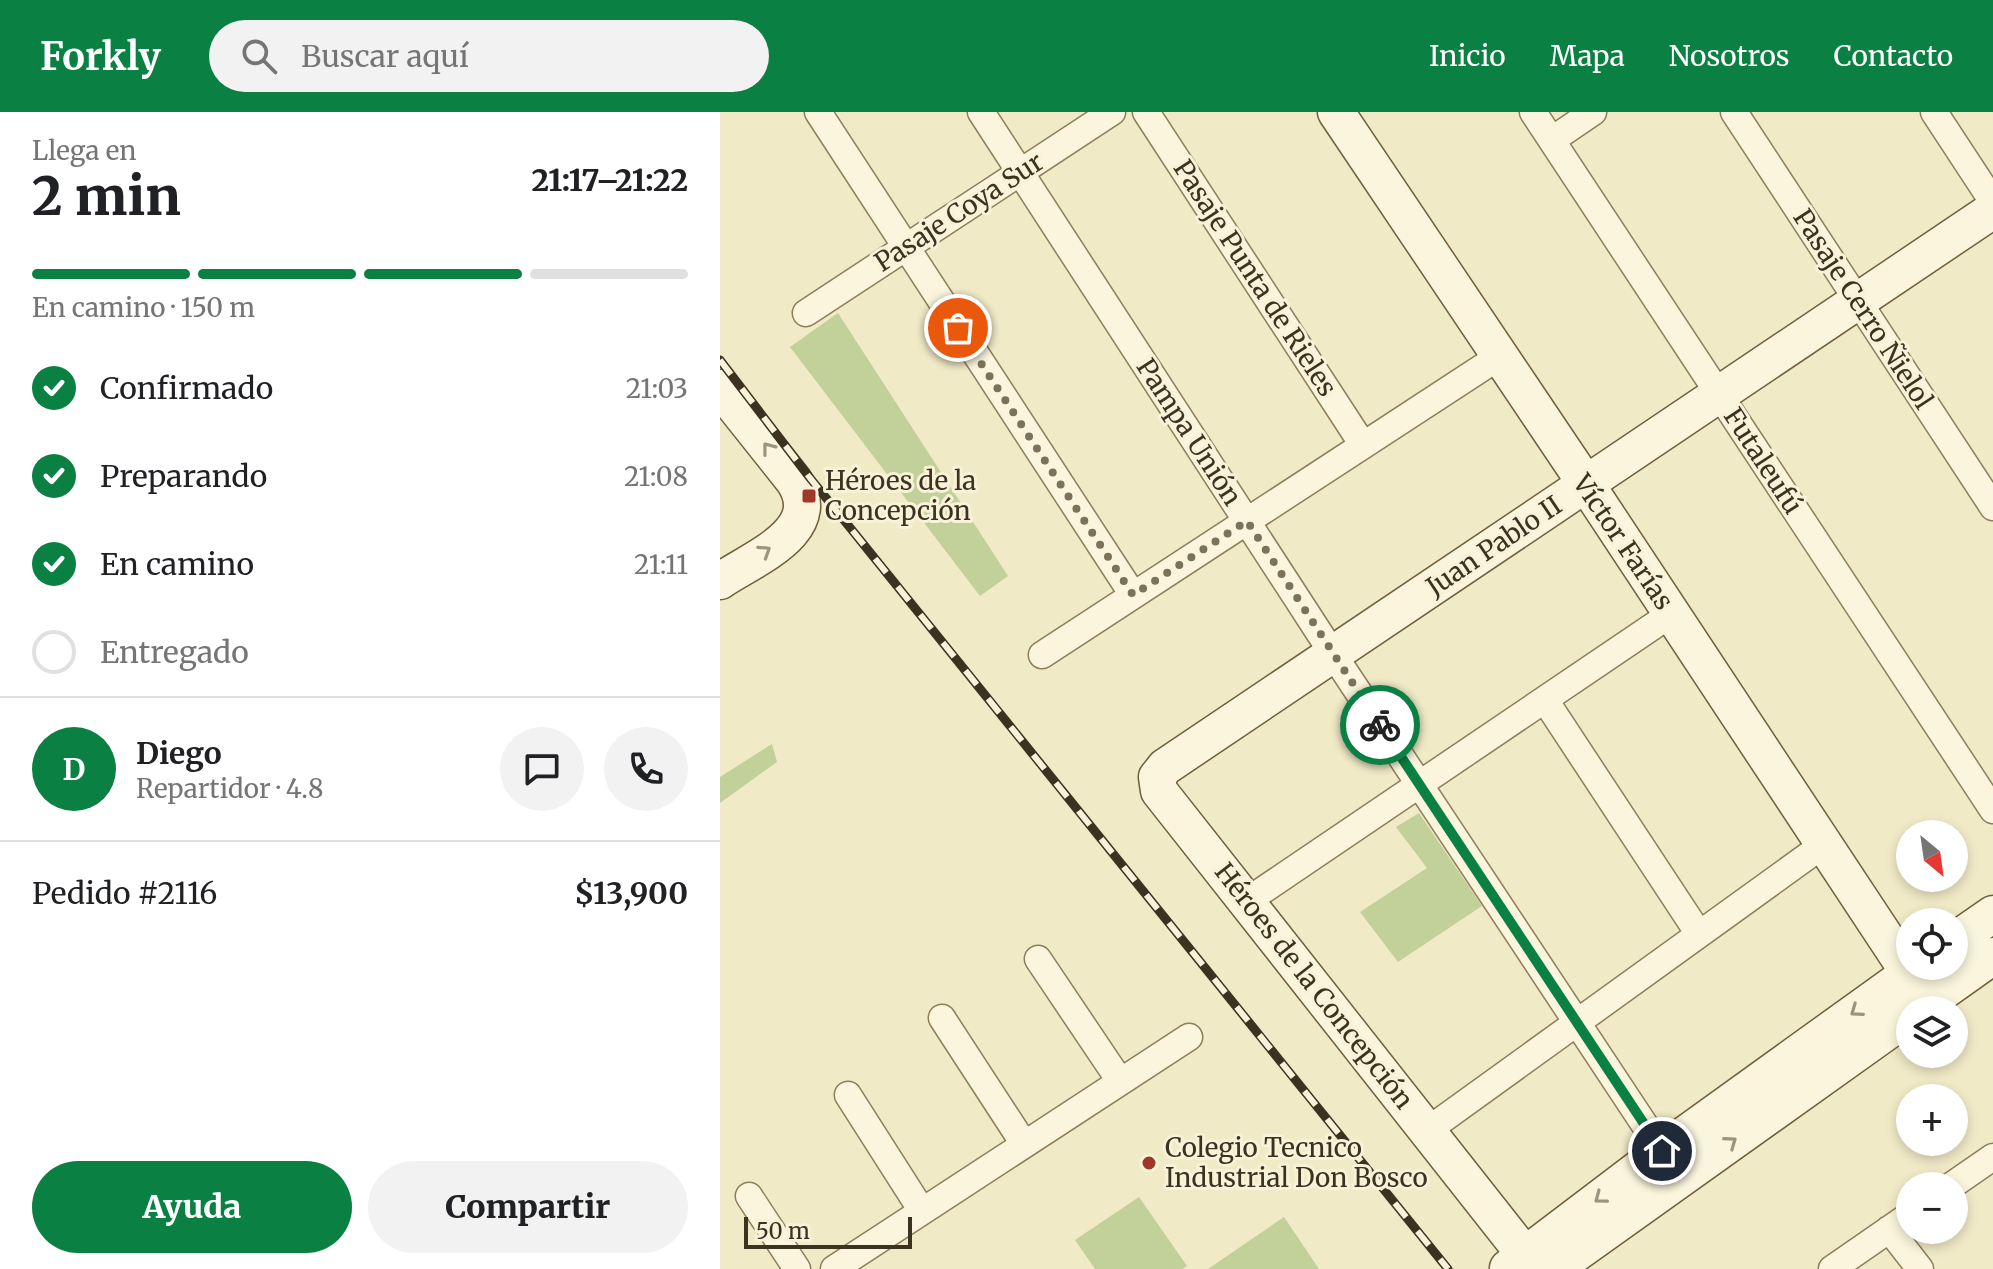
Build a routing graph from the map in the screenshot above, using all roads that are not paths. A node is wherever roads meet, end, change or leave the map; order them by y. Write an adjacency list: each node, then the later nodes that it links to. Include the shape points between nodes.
1 (818, 112): 14 (street)
2 (981, 112): 11 (street, Pampa Unión)
3 (1112, 112): 11 (street, Pasaje Coya Sur)
4 (1146, 112): 20 (street, Pasaje Punta de Rieles)
5 (1336, 112): 17 (street, Víctor Farías)
6 (1533, 112): 10 (street, Futaleufú)
7 (1593, 112): 10 (street)
8 (1734, 112): 15 (street, Pasaje Cerro Ñielol)
9 (1934, 112): 12 (street)
10 (1552, 140): 19 (street, Futaleufú)
11 (1020, 172): 14 (street, Pasaje Coya Sur); 23 (street, Pampa Unión)
12 (1993, 202)
13 (1993, 210): 15 (street, Juan Pablo II)
14 (906, 247): 16 (street, Pasaje Coya Sur); 25 (street)
15 (1858, 301): 19 (street, Juan Pablo II); 22 (street, Pasaje Cerro Ñielol)
16 (806, 313)
17 (1500, 356): 20 (street); 21 (street, Víctor Farías)
18 (720, 388): 24 (street, one-way to 18, via 791,533 803,514 803,498 794,481)
19 (1719, 394): 21 (street, Juan Pablo II); 32 (street, Futaleufú)
20 (1363, 445): 23 (street)
21 (1586, 484): 26 (street, Víctor Farías); 27 (street, Juan Pablo II)
22 (1993, 507)
23 (1247, 521): 25 (street); 27 (street, Pampa Unión)
24 (720, 581)
25 (1133, 595): 28 (street)
26 (1671, 614): 29 (street); 33 (street, Víctor Farías)
27 (1333, 654): 30 (street, Juan Pablo II); 31 (street, Pampa Unión)
28 (1042, 655)
29 (1545, 700): 31 (street); 37 (street)
30 (1157, 777): 34 (street, Héroes de la Concepción, via 1159,791)
31 (1419, 784): 34 (street); 44 (street, Pampa Unión)
32 (1993, 810)
33 (1823, 845): 37 (street); 38 (street, Víctor Farías)
34 (1247, 901): 49 (street, Héroes de la Concepción)
35 (1993, 914): 36 (street)
36 (1968, 931)
37 (1699, 934): 44 (street)
38 (1896, 945)
39 (1993, 956): 42 (street)
40 (1038, 959): 47 (street)
41 (1900, 980): 51 (street, one-way to 51)
42 (1937, 996)
43 (942, 1018): 50 (street)
44 (1577, 1023): 49 (street); 51 (street, Pampa Unión)
45 (1896, 1024): 58 (street, one-way to 45)
46 (1189, 1037): 47 (street)
47 (1120, 1081): 50 (street)
48 (848, 1095): 55 (street)
49 (1428, 1130): 58 (street, Héroes de la Concepción)
50 (1024, 1144): 55 (street)
51 (1662, 1151): 58 (street, one-way to 58)
52 (1993, 1157): 53 (street)
53 (1968, 1174)
54 (749, 1196): 59 (street)
55 (922, 1211): 60 (street)
56 (1896, 1224): 61 (street)
57 (1909, 1244): 62 (street)
58 (1530, 1265)
59 (797, 1269)
60 (834, 1269)
61 (1832, 1269)
62 (1920, 1269)

